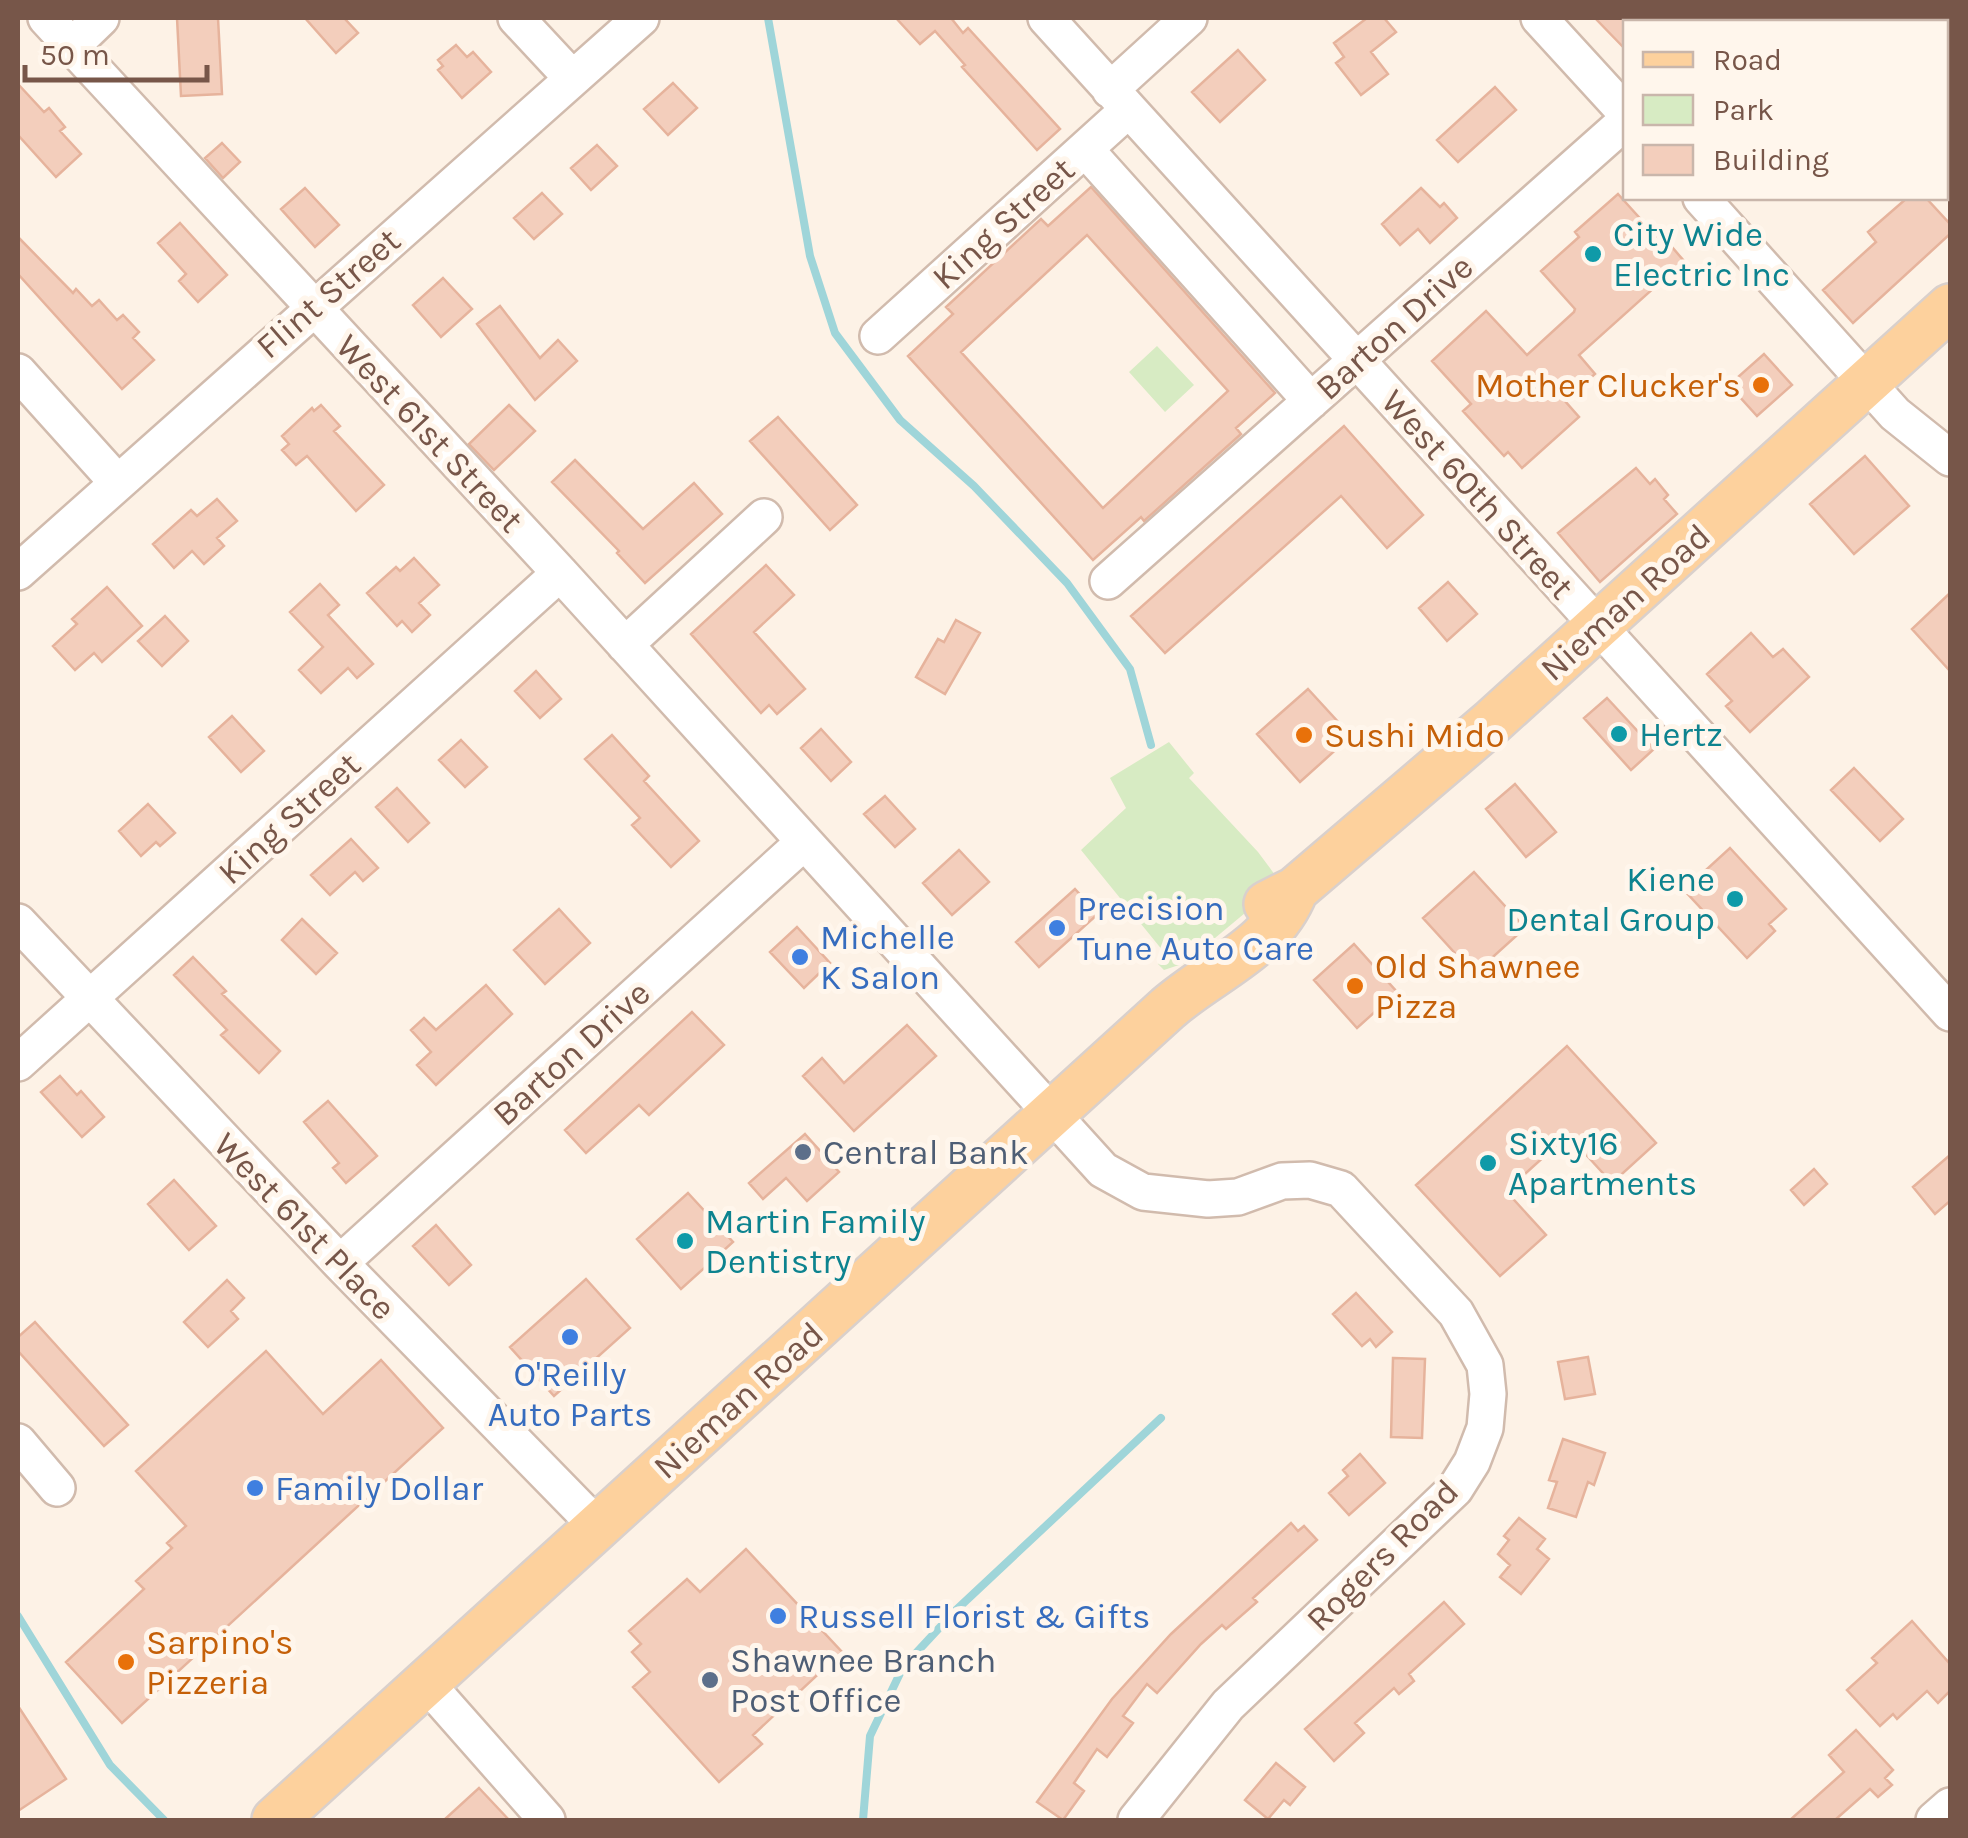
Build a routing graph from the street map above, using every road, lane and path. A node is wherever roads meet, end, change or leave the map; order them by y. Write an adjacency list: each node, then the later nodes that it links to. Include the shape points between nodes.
1 (46, 18): 8 (street, West 61st Street)
2 (101, 18): 8 (street)
3 (516, 18): 9 (street)
4 (640, 18): 9 (street, Flint Street)
5 (1046, 18): 10 (street, West 60th Street)
6 (1189, 18): 10 (street, King Street)
7 (1540, 18): 11 (street)
8 (72, 46): 15 (street, West 61st Street)
9 (572, 78): 15 (street, Flint Street)
10 (1119, 100): 13 (street, King Street); 18 (street, West 60th Street)
11 (1623, 110)
12 (1623, 124): 18 (street, Barton Drive)
13 (1084, 148): 17 (street, King Street); 21 (street)
14 (1704, 200): 20 (street)
15 (312, 307): 23 (street, Flint Street); 26 (street, West 61st Street)
16 (1950, 308): 20 (main road, Nieman Road)
17 (878, 336)
18 (1357, 361): 21 (street, Barton Drive); 28 (street, West 60th Street)
19 (18, 372): 23 (street)
20 (1868, 382): 22 (street); 28 (main road, Nieman Road)
21 (1311, 401): 27 (street, Barton Drive)
22 (1950, 458)
23 (117, 482): 25 (street, Flint Street)
24 (764, 516): 29 (street)
25 (18, 572)
26 (560, 573): 29 (street, West 61st Street); 32 (street, King Street)
27 (1108, 581)
28 (1598, 626): 33 (street, West 60th Street); 35 (main road, Nieman Road, via 1295,890 1285,916 1236,961 1202,980)
29 (625, 645): 30 (street, West 61st Street)
30 (803, 842): 35 (street, West 61st Street); 36 (street, Barton Drive)
31 (18, 922): 32 (street, West 61st Place)
32 (88, 1000): 34 (street, King Street); 36 (street, West 61st Place)
33 (1950, 1013)
34 (18, 1064)
35 (1053, 1113): 39 (main road, Nieman Road); 44 (street, Rogers Road, via 1104,1170 1143,1192 1238,1198 1282,1181 1310,1180 1341,1189 1456,1313 1485,1365 1485,1428 1454,1489 1228,1705)
36 (340, 1263): 39 (street, West 61st Place)
37 (18, 1442): 38 (street)
38 (58, 1488)
39 (598, 1527): 40 (main road, Nieman Road)
40 (427, 1684): 42 (main road, Nieman Road); 43 (street)
41 (1950, 1806): 45 (street)
42 (275, 1820)
43 (547, 1820)
44 (1136, 1820)
45 (1934, 1820)

